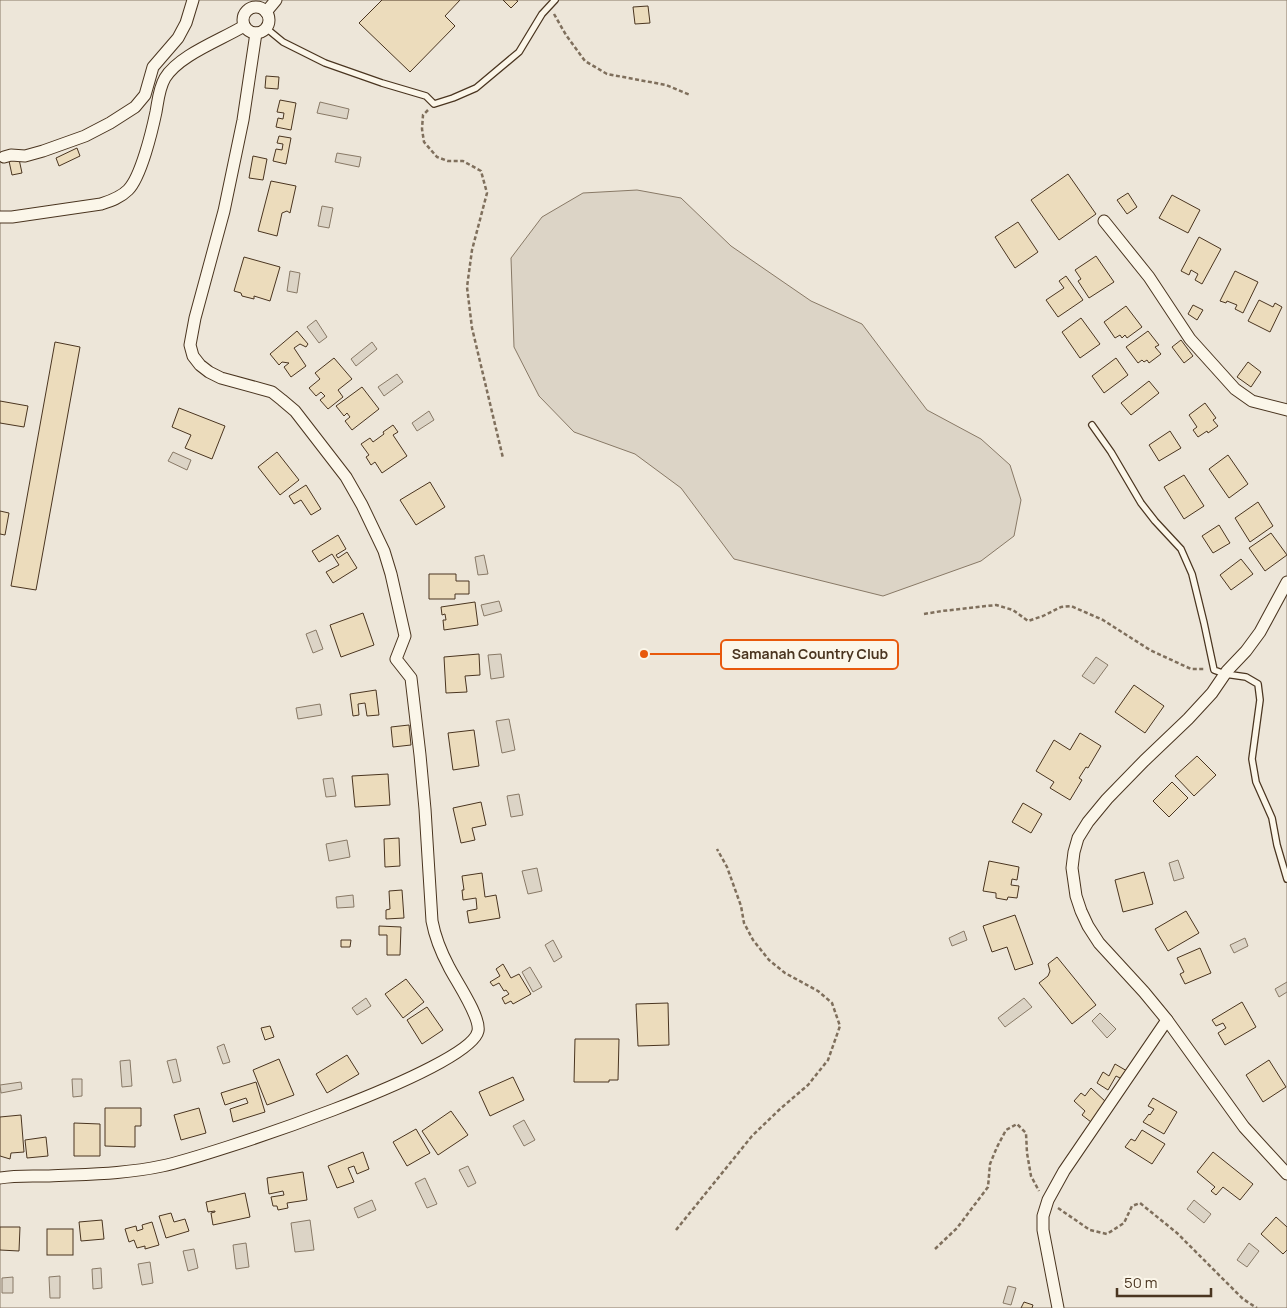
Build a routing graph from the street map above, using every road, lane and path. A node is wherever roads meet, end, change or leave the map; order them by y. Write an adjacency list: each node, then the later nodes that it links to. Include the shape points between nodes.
1 (193, 0): 11 (street, via 178,38 153,67 144,95 135,107 85,136 43,152)
2 (276, 0): 6 (street)
3 (555, 0): 5 (lane)
4 (251, 4): 6 (street); 7 (street, via 245,13)
5 (550, 6): 9 (path, via 585,62 607,74 666,85); 10 (lane, via 519,52 476,88)
6 (266, 12): 8 (street, via 269,20)
7 (244, 26): 8 (street, via 251,32); 12 (street, via 177,65 165,78 150,137 137,174 127,191 100,204)
8 (261, 31): 10 (lane, via 325,63 426,96); 25 (street, via 224,211 194,318 190,345 192,356 208,372 272,392 295,410 346,478 384,551 405,636 396,660 411,678 413,693 434,935 477,1018 478,1031 461,1050 400,1082 288,1127 194,1158 119,1173)
9 (690, 95)
10 (434, 104): 16 (path, via 423,114 424,142 436,156 448,161 463,161 481,171 487,193 472,250 467,287 472,328)
11 (4, 157)
12 (0, 217)
13 (1104, 221): 14 (street, via 1149,277 1190,338 1235,389 1252,401)
14 (1287, 410)
15 (1092, 425): 19 (lane, via 1141,503 1182,549 1192,574)
16 (503, 458)
17 (1287, 582): 20 (street, via 1260,632)
18 (924, 614): 19 (path, via 996,605 1013,610 1028,621 1071,606 1103,620 1150,650 1191,668)
19 (1214, 670): 20 (lane)
20 (1225, 674): 22 (lane, via 1246,677 1258,684 1260,700 1252,759 1256,782 1272,818); 23 (street, via 1188,719 1107,799 1078,838 1074,852 1072,868 1076,896 1088,926 1099,943)
21 (717, 849): 27 (path, via 727,867 752,940 785,973 818,991 832,1003 840,1026 828,1060 808,1085 752,1136)
22 (1287, 880)
23 (1167, 1020): 24 (street, via 1244,1127); 26 (street, via 1064,1171)
24 (1287, 1174)
25 (0, 1178)
26 (1048, 1200): 28 (path, via 1031,1176 1026,1134 1017,1124 1006,1130 997,1147 990,1164 988,1187 957,1228); 29 (street, via 1043,1230); 30 (path, via 1090,1230 1107,1234 1124,1223 1132,1206 1140,1204)
27 (676, 1230)
28 (935, 1249)
29 (1058, 1308)
30 (1257, 1308)

